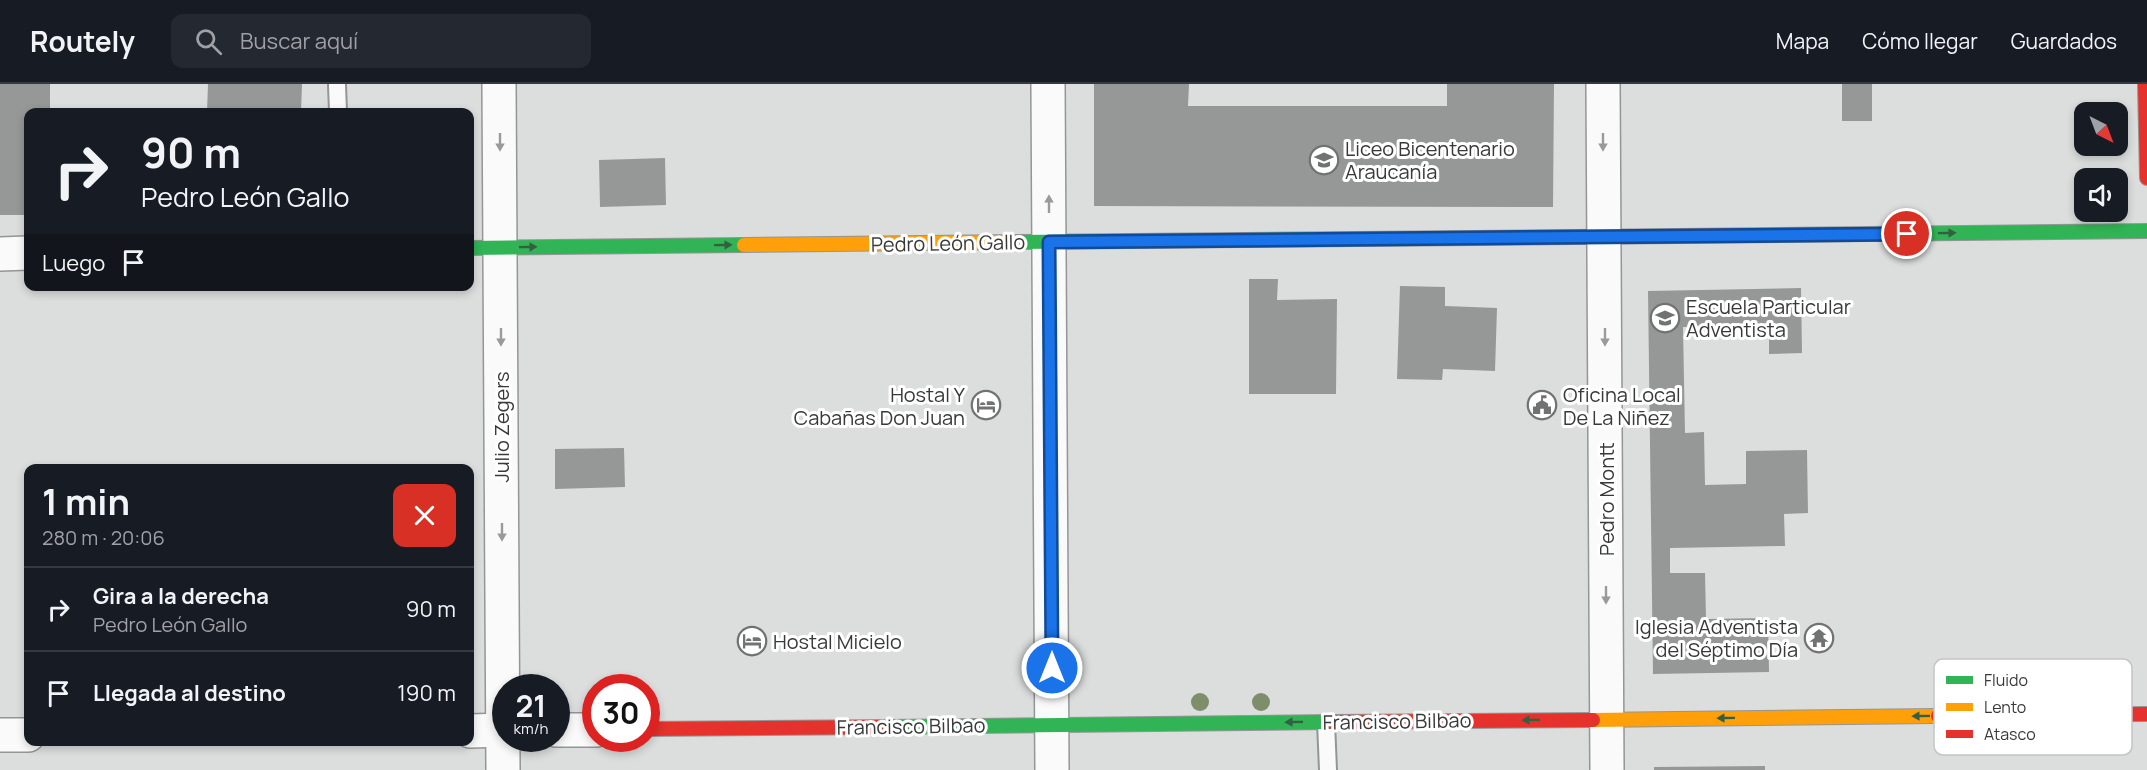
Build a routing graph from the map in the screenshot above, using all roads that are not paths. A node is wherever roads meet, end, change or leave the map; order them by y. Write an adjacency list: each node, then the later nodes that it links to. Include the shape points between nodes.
1 (499, 84): 11 (street, Julio Zegers, one-way to 11)
2 (1048, 84): 10 (street, one-way to 2)
3 (1603, 84): 9 (street, Pedro Montt, one-way to 9)
4 (2145, 84): 7 (street)
5 (337, 85): 6 (lane)
6 (338, 108)
7 (2147, 178)
8 (2147, 231): 9 (street, Pedro León Gallo, one-way to 8)
9 (1604, 236): 10 (street, Pedro León Gallo); 18 (street, Pedro Montt, one-way to 18)
10 (1049, 242): 11 (street, Pedro León Gallo, one-way to 10); 20 (street)
11 (485, 248): 14 (street, Julio Zegers, one-way to 14)
12 (24, 253): 13 (street)
13 (0, 254)
14 (502, 674)
15 (2132, 714): 16 (street, Francisco Bilbao, one-way to 15)
16 (2147, 714)
17 (1934, 716): 18 (street, Francisco Bilbao, one-way to 18)
18 (1607, 719): 19 (street, Francisco Bilbao, one-way to 19); 30 (street, Pedro Montt)
19 (1326, 722): 20 (street, Francisco Bilbao, one-way to 20); 29 (lane)
20 (1052, 725): 21 (street, Francisco Bilbao); 28 (street)
21 (660, 729)
22 (492, 730): 23 (street)
23 (474, 731)
24 (0, 735): 25 (street)
25 (24, 735)
26 (503, 752): 27 (street, Julio Zegers)
27 (503, 770)
28 (1052, 770)
29 (1328, 770)
30 (1607, 770)

